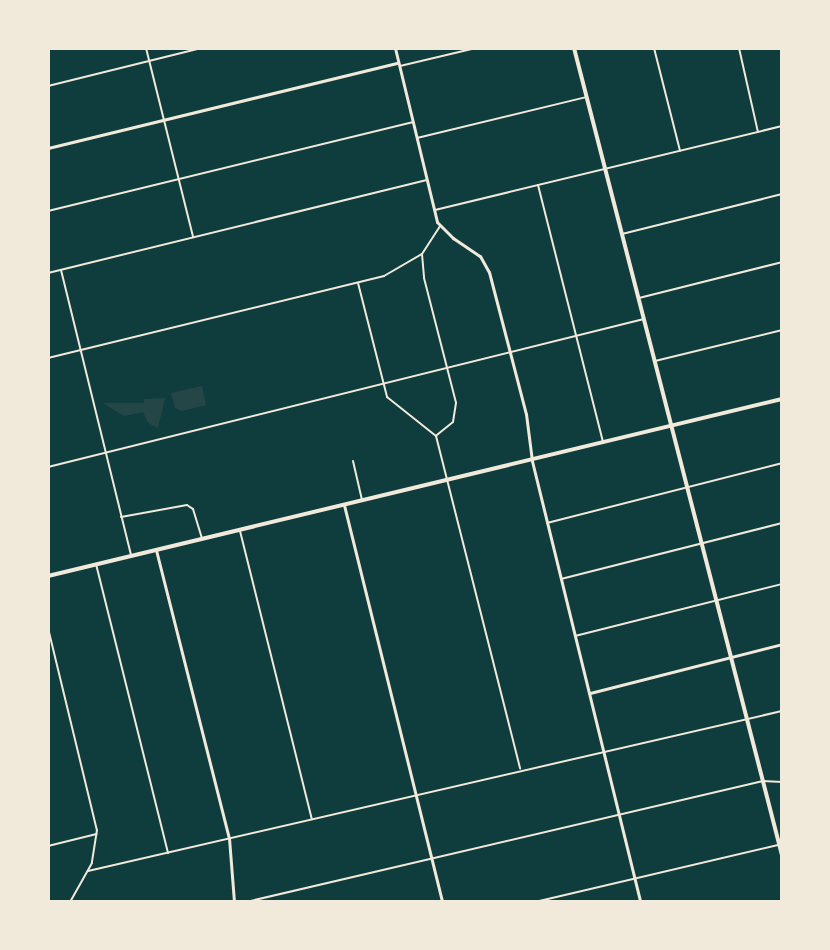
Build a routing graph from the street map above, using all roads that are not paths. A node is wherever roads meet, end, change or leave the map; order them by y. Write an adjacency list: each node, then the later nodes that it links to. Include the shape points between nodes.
1 (146, 48): 8 (street)
2 (201, 48): 8 (street)
3 (394, 48): 9 (street)
4 (476, 48): 9 (street)
5 (574, 48): 11 (main road)
6 (654, 48): 18 (street)
7 (739, 48): 15 (street)
8 (149, 61): 10 (street); 12 (street)
9 (398, 65): 12 (street); 13 (street)
10 (48, 86)
11 (587, 97): 16 (street); 19 (main road)
12 (164, 120): 17 (street); 20 (street)
13 (412, 122): 16 (street); 20 (street)
14 (782, 126): 15 (street)
15 (758, 132): 18 (street)
16 (416, 138): 21 (street)
17 (48, 148)
18 (680, 151): 19 (street)
19 (605, 168): 22 (street); 27 (main road)
20 (178, 179): 25 (street); 28 (street)
21 (426, 180): 24 (street); 28 (street)
22 (538, 185): 24 (street); 37 (street)
23 (782, 194): 27 (street)
24 (433, 210): 26 (street)
25 (48, 211)
26 (440, 226): 29 (street); 39 (street, via 475,252 487,267)
27 (622, 234): 34 (main road)
28 (193, 237): 31 (street)
29 (422, 254): 33 (street, via 392,273); 42 (street, via 424,278)
30 (782, 262): 34 (street)
31 (61, 270): 32 (street); 38 (street)
32 (48, 273)
33 (358, 283): 38 (street); 43 (street)
34 (639, 298): 35 (main road)
35 (644, 319): 37 (street); 41 (main road)
36 (782, 330): 41 (street)
37 (577, 337): 39 (street); 47 (street)
38 (80, 350): 40 (street); 48 (street)
39 (511, 354): 42 (street); 50 (street, via 526,414)
40 (48, 358)
41 (655, 361): 45 (main road)
42 (448, 370): 43 (street); 46 (street, via 455,416)
43 (384, 386): 46 (street, via 392,405 423,422); 48 (street)
44 (782, 399): 45 (main road)
45 (671, 427): 47 (main road); 54 (main road)
46 (436, 436): 53 (street)
47 (604, 443): 50 (main road)
48 (105, 454): 52 (street); 57 (street)
49 (353, 461): 55 (street)
50 (532, 461): 53 (main road); 58 (street)
51 (782, 463): 54 (street)
52 (48, 467)
53 (448, 479): 55 (main road); 78 (street)
54 (687, 487): 58 (street); 62 (main road)
55 (362, 500): 56 (main road)
56 (344, 504): 60 (main road); 81 (street)
57 (121, 517): 61 (street, via 187,505 193,509); 64 (street)
58 (547, 523): 67 (street)
59 (782, 523): 62 (street)
60 (239, 529): 61 (main road); 83 (street)
61 (202, 538): 63 (main road)
62 (702, 543): 67 (street); 69 (main road)
63 (156, 549): 64 (main road); 85 (street)
64 (131, 555): 65 (main road)
65 (96, 564): 66 (main road); 88 (street)
66 (48, 576)
67 (561, 579): 71 (street)
68 (782, 584): 69 (street)
69 (717, 600): 71 (street); 73 (main road)
70 (48, 628): 84 (street)
71 (575, 636): 74 (street)
72 (782, 644): 73 (street)
73 (731, 657): 74 (street); 76 (main road)
74 (590, 693): 77 (street)
75 (782, 711): 76 (street)
76 (746, 718): 77 (street); 79 (main road)
77 (604, 750): 78 (street); 82 (street)
78 (520, 770): 81 (street)
79 (763, 781): 80 (lane); 82 (street); 86 (main road)
80 (782, 782)
81 (417, 795): 83 (street); 90 (street)
82 (619, 815): 90 (street); 92 (street)
83 (312, 819): 85 (street)
84 (97, 834): 87 (street); 91 (street)
85 (229, 838): 88 (street); 94 (street)
86 (781, 844): 89 (main road); 92 (street)
87 (48, 846)
88 (168, 853): 91 (street)
89 (782, 855)
90 (432, 858): 95 (street); 96 (street)
91 (88, 871): 93 (street)
92 (634, 879): 97 (street); 98 (street)
93 (70, 902)
94 (234, 902)
95 (246, 902)
96 (442, 902)
97 (535, 902)
98 (640, 902)

